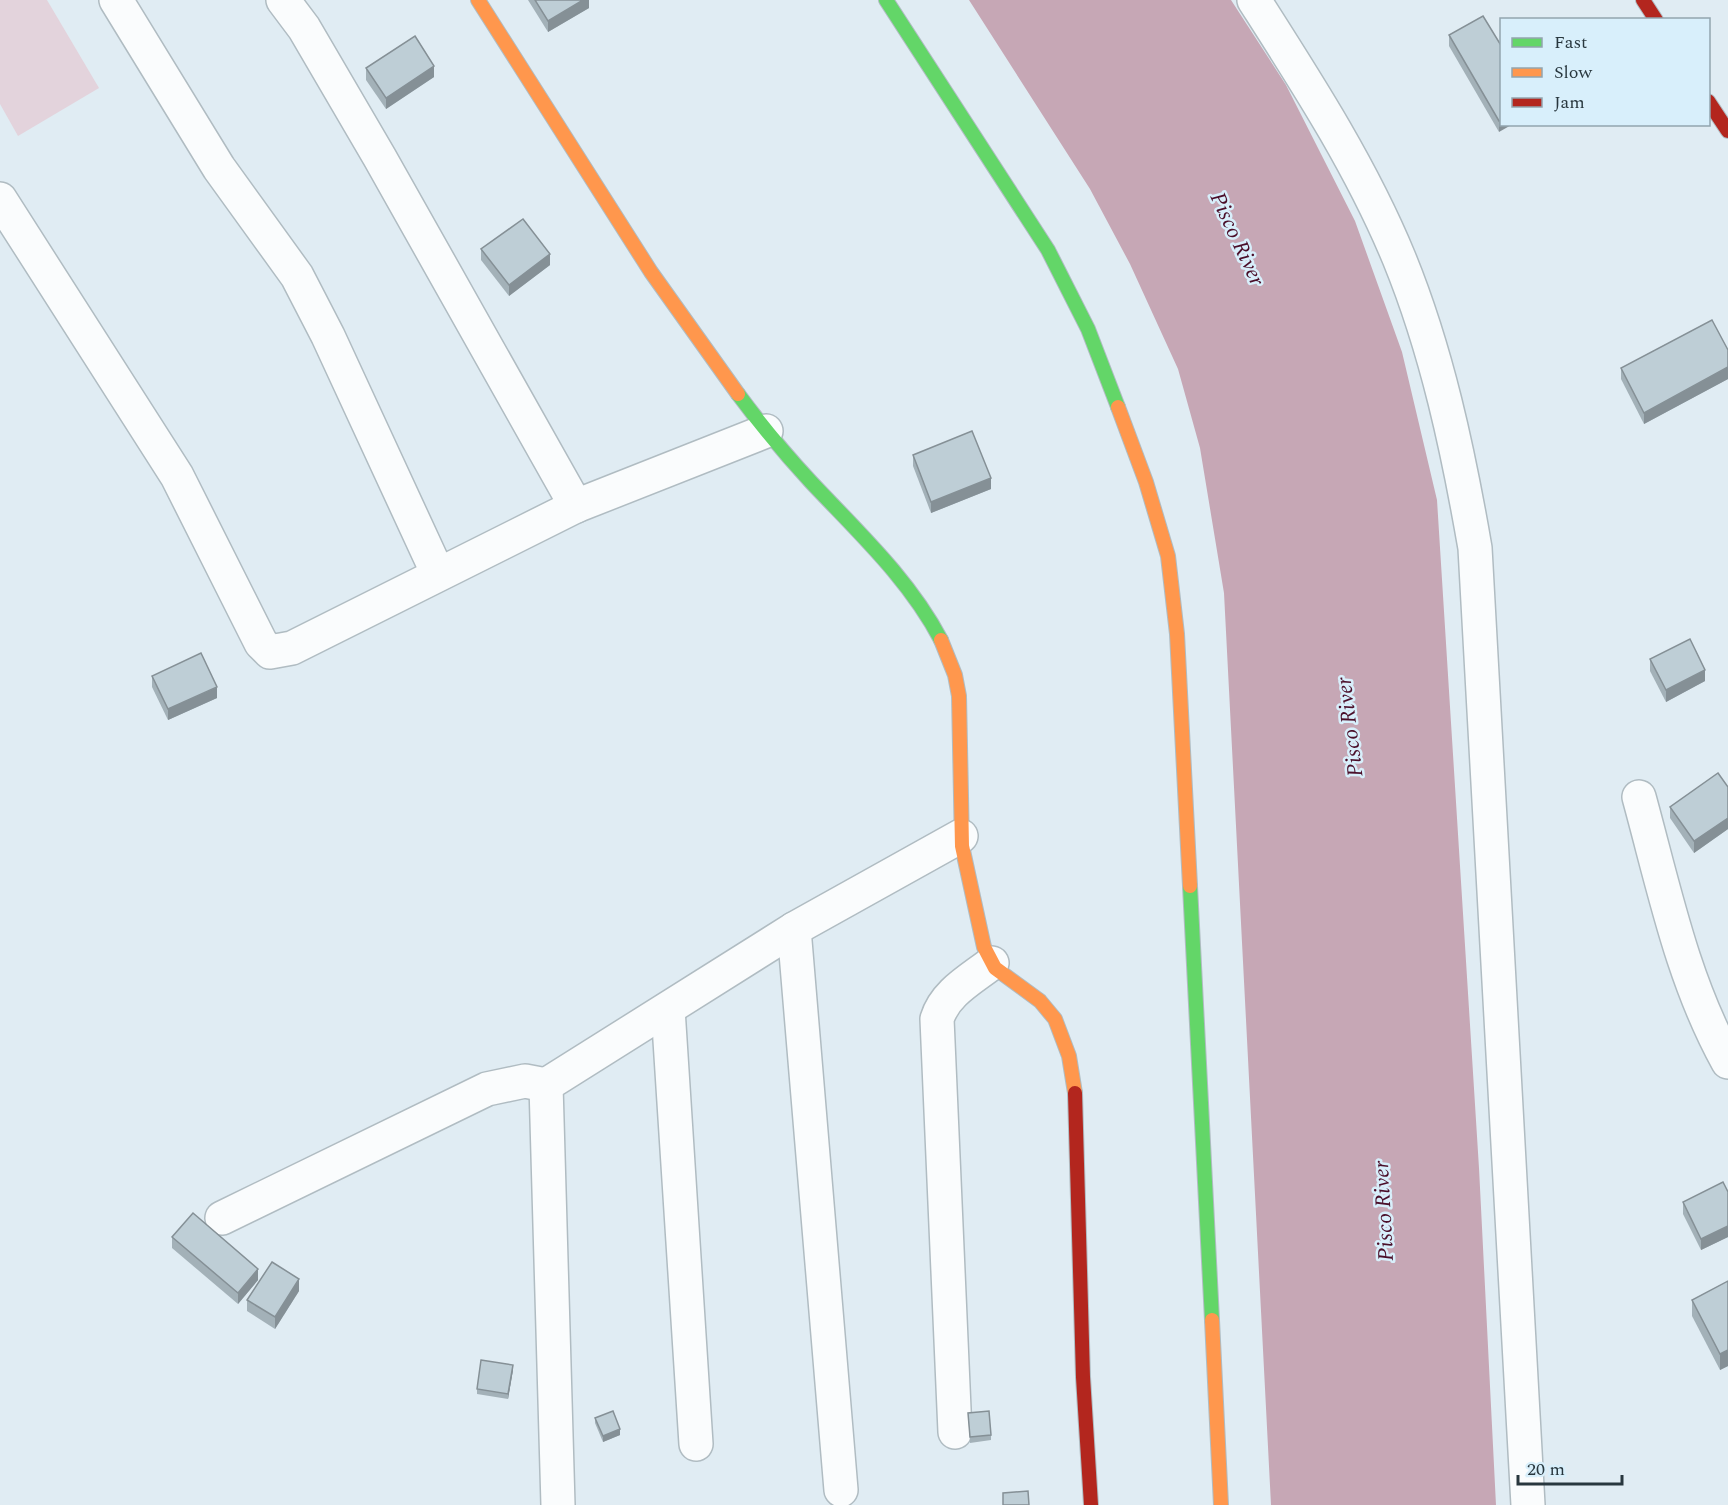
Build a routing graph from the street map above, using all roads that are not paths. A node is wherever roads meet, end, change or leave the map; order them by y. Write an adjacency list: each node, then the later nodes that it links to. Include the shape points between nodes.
1 (116, 0): 13 (street, via 219,168 297,276)
2 (283, 0): 12 (street, via 304,28 380,158)
3 (478, 0): 11 (main road, via 668,297)
4 (886, 0): 27 (main road, via 1048,250 1088,329 1146,482 1168,556 1177,634)
5 (1254, 0): 28 (street, via 1352,158 1399,258 1433,358 1459,454 1475,548)
6 (1643, 0): 7 (main road)
7 (1655, 18)
8 (1710, 104): 9 (main road)
9 (1728, 131)
10 (0, 199): 13 (street, via 152,434 261,643 270,652 292,648)
11 (766, 431): 12 (street); 15 (main road, via 879,554 937,631 951,660 958,687)
12 (576, 506): 13 (street)
13 (438, 574)
14 (1639, 797): 19 (street, via 1686,972)
15 (961, 836): 16 (street); 17 (main road, via 985,951)
16 (794, 929): 18 (street); 24 (street)
17 (992, 963): 22 (street, via 950,995 941,1007 936,1026); 26 (main road, via 1011,983 1048,1008 1064,1038 1072,1069 1077,1108 1083,1377)
18 (668, 1009): 20 (street); 23 (street)
19 (1728, 1062)
20 (546, 1085): 21 (street, via 525,1081 487,1089); 25 (street)
21 (222, 1218)
22 (955, 1432)
23 (696, 1444)
24 (841, 1490)
25 (558, 1505)
26 (1091, 1505)
27 (1221, 1505)
28 (1528, 1505)

